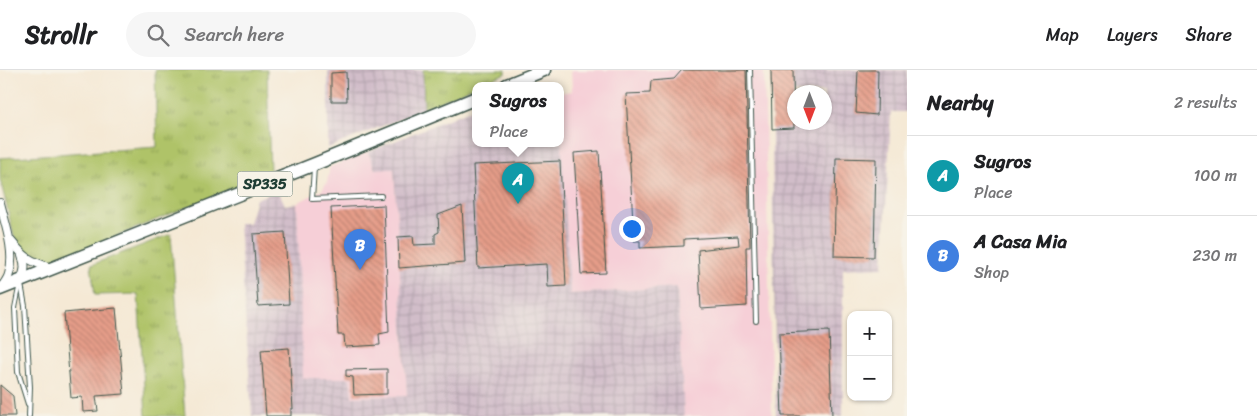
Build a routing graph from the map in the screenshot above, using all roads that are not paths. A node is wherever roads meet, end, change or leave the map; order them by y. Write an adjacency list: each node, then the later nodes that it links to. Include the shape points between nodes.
1 (544, 70): 3 (main road)
2 (750, 70): 14 (lane)
3 (517, 82)
4 (472, 100): 5 (main road, SP335)
5 (314, 164): 6 (lane, via 312,199); 11 (main road, SP335)
6 (381, 196)
7 (0, 203): 8 (street)
8 (10, 240): 9 (street); 10 (street)
9 (21, 254): 11 (street, via 31,262); 12 (street, via 25,262)
10 (11, 258): 12 (street); 13 (street, via 9,274)
11 (53, 269): 12 (main road, SP335)
12 (20, 281): 13 (main road, SP335); 15 (lane, via 25,306); 15 (lane, via 15,308 18,372)
13 (0, 289)
14 (756, 321)
15 (29, 409): 16 (lane)
16 (29, 416)

